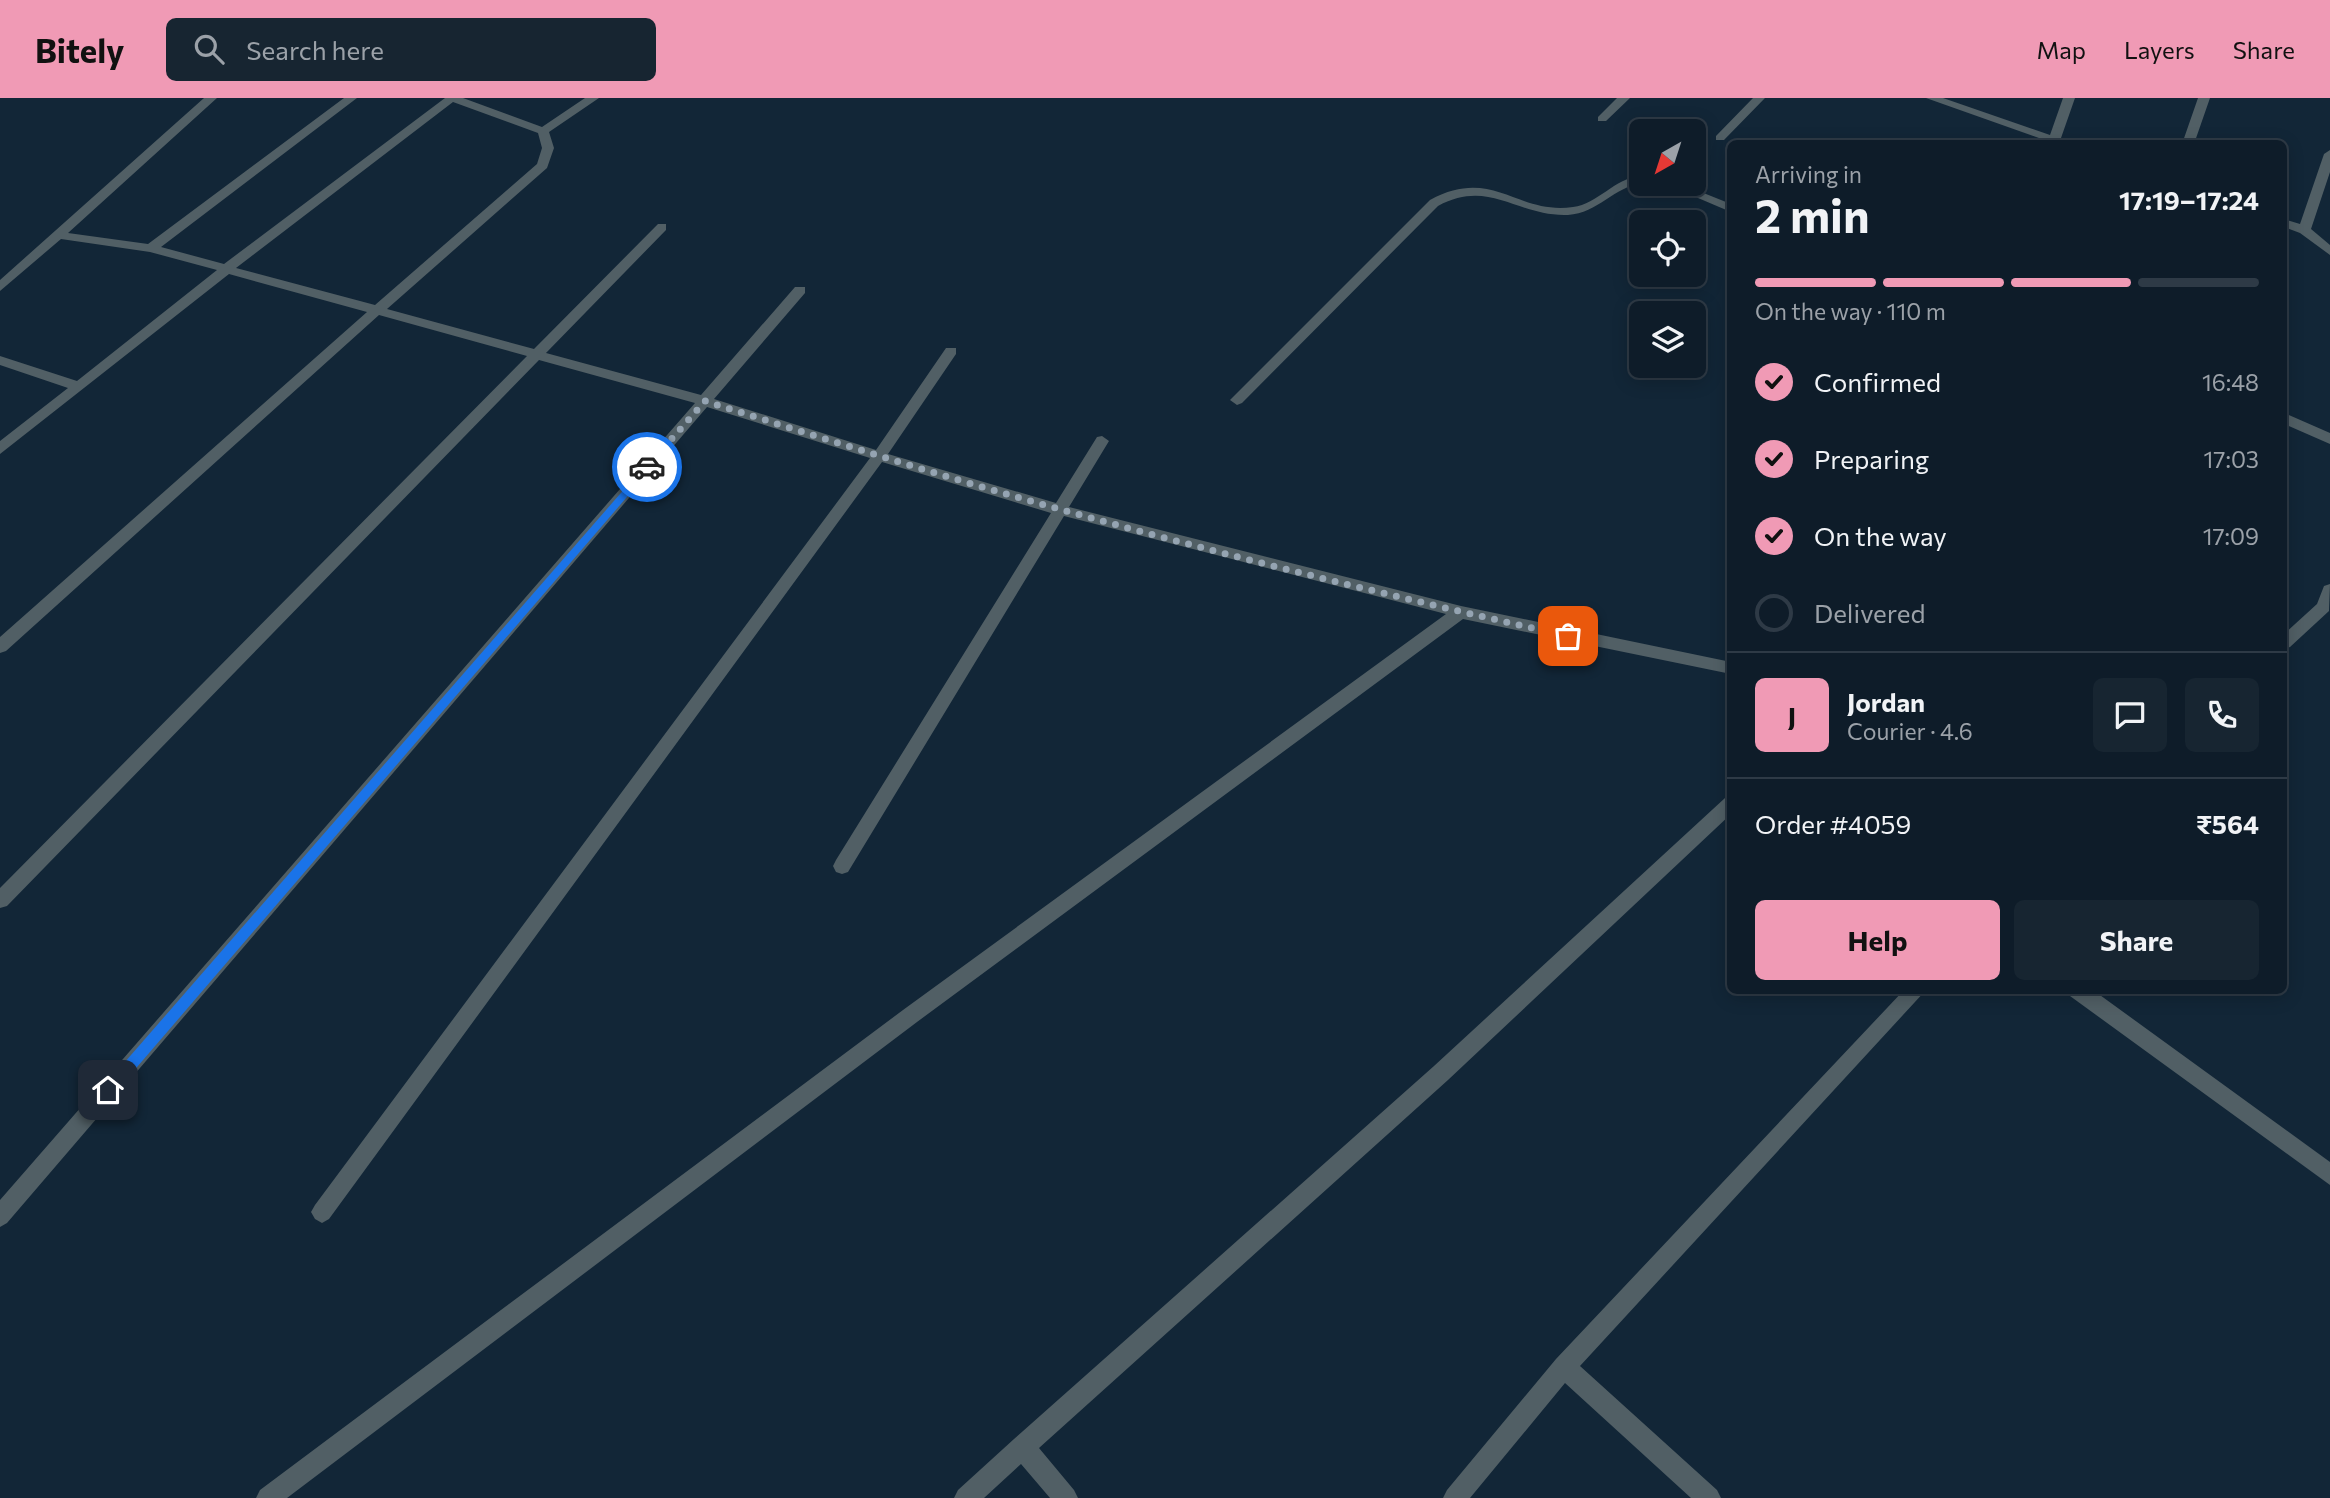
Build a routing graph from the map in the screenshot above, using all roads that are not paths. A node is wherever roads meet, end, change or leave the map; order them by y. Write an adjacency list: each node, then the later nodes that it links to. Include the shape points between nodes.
1 (211, 98): 22 (street)
2 (351, 98): 23 (street)
3 (593, 98): 10 (street)
4 (1624, 98): 9 (street)
5 (1759, 98): 11 (street)
6 (1932, 98): 12 (street)
7 (2069, 98): 13 (street)
8 (2204, 98): 14 (street)
9 (1602, 119)
10 (543, 131): 25 (street, via 452,98); 28 (street, via 548,148 542,165)
11 (1720, 138)
12 (2054, 140)
13 (2060, 140)
14 (2189, 140)
15 (2330, 154): 21 (street)
16 (1629, 183): 33 (street, via 1578,211 1556,211 1491,192 1450,192)
17 (1701, 196): 18 (street)
18 (1727, 206)
19 (2287, 224): 21 (street)
20 (662, 227): 30 (street)
21 (2304, 230): 24 (street)
22 (59, 235): 23 (street); 26 (street)
23 (151, 248): 25 (street)
24 (2330, 251)
25 (225, 270): 28 (street); 32 (street)
26 (0, 286)
27 (800, 289): 34 (street)
28 (375, 312): 30 (street); 45 (street)
29 (951, 351): 39 (street)
30 (535, 355): 34 (street); 49 (street)
31 (0, 360): 32 (street)
32 (78, 386): 38 (street)
33 (1237, 400)
34 (705, 401): 39 (street); 54 (street)
35 (2287, 419): 36 (street)
36 (2330, 439)
37 (1102, 441): 40 (street)
38 (0, 449)
39 (879, 456): 40 (street); 53 (street)
40 (1060, 510): 43 (street); 48 (street)
41 (2330, 590): 42 (street)
42 (2327, 608): 44 (street)
43 (1461, 612): 46 (street); 57 (street, via 910,1016)
44 (2287, 641)
45 (0, 647)
46 (1727, 667)
47 (1727, 807): 56 (street, via 1441,1073)
48 (842, 866)
49 (0, 900)
50 (1913, 994): 55 (street)
51 (2082, 994): 52 (street)
52 (2330, 1175)
53 (322, 1212)
54 (0, 1216)
55 (1564, 1367): 60 (street); 61 (street)
56 (1022, 1447): 58 (street); 59 (street)
57 (268, 1498)
58 (966, 1498)
59 (1066, 1498)
60 (1455, 1498)
61 (1709, 1498)

